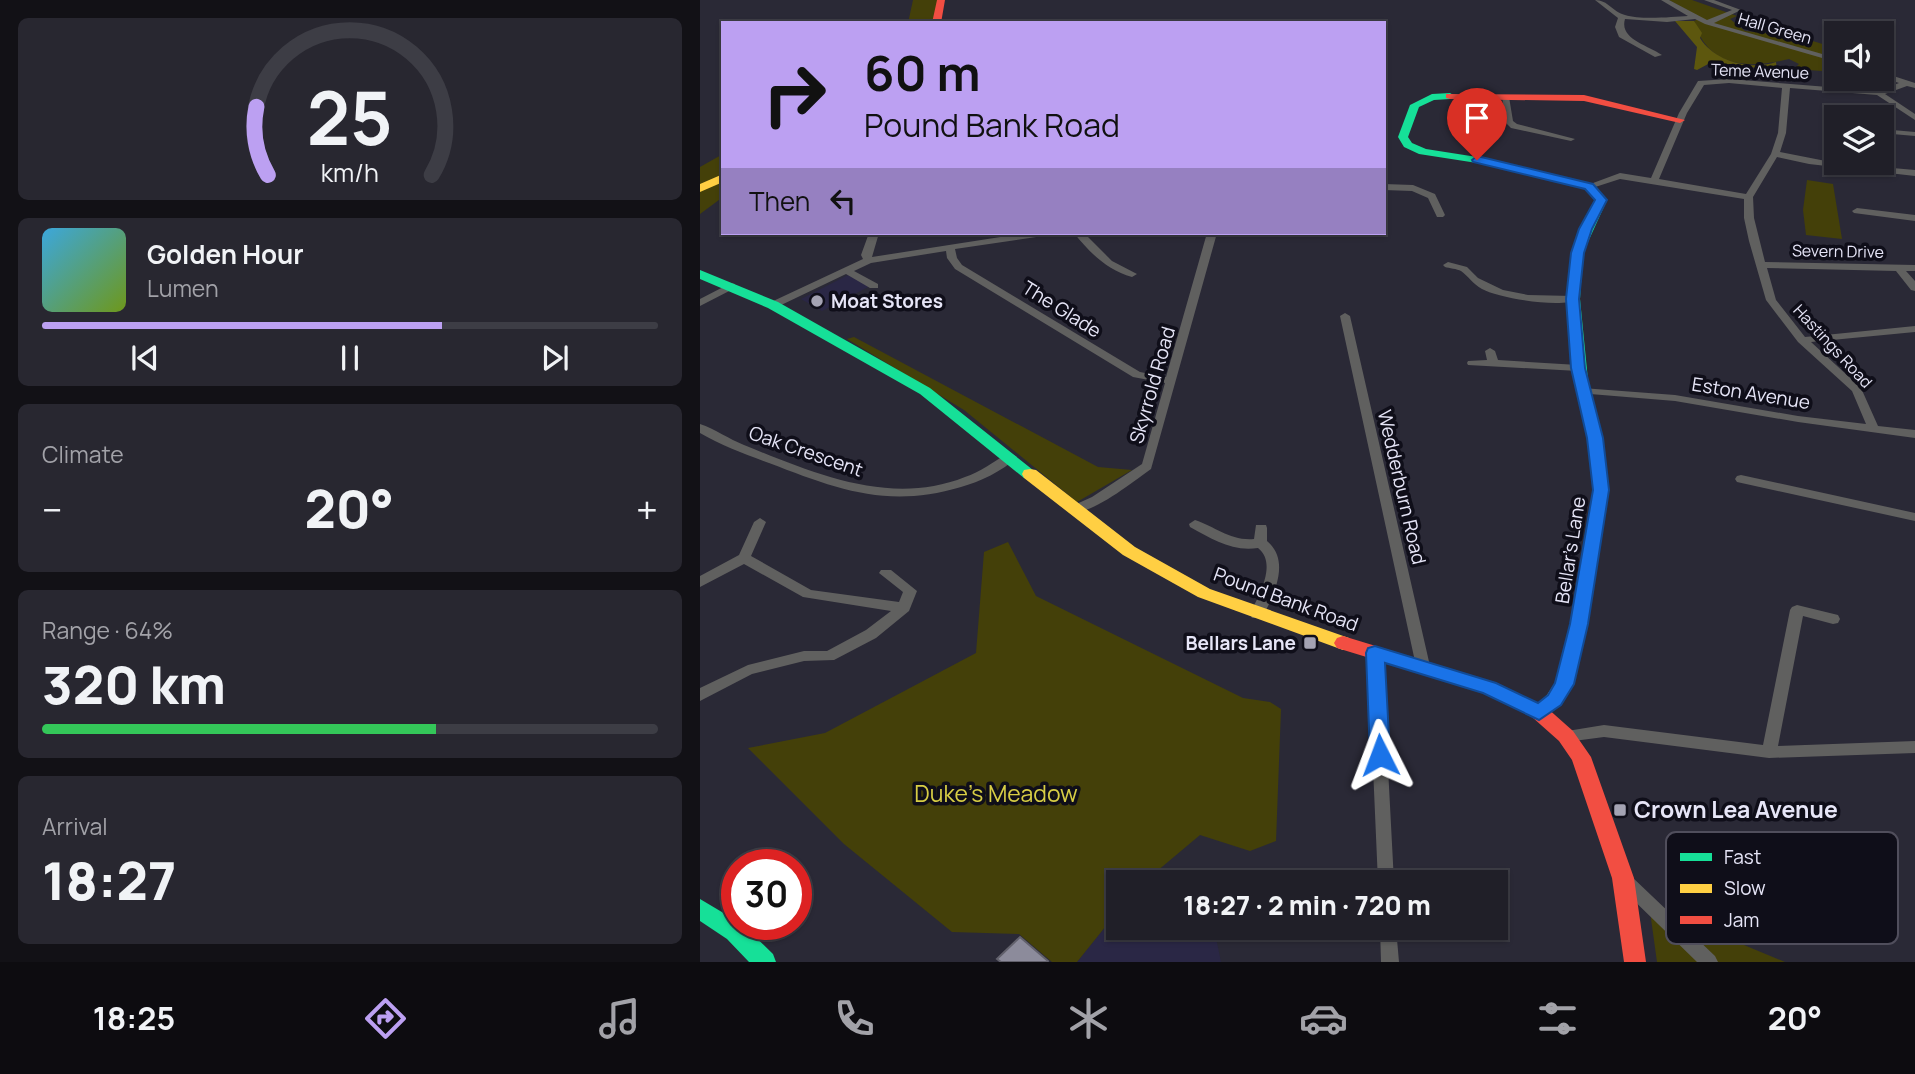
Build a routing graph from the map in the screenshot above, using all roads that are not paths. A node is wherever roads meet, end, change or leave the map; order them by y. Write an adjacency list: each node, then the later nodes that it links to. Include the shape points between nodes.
1 (941, 0): 7 (street)
2 (1598, 0): 6 (street)
3 (1664, 0): 5 (street, Hall Green)
4 (1707, 0): 8 (street, Hall Green, via 1738,10)
5 (1695, 17): 6 (street); 8 (street, Hall Green)
6 (1622, 18): 9 (street, via 1622,35)
7 (936, 21)
8 (1707, 23): 10 (street, Hall Green)
9 (1657, 51)
10 (1824, 57)
11 (1894, 79): 12 (street)
12 (1911, 85): 14 (street, Teme Avenue)
13 (1786, 86): 14 (street, Teme Avenue); 17 (street, Teme Avenue, via 1701,83); 21 (street)
14 (1879, 93): 16 (street)
15 (1505, 97): 17 (street, via 1584,99); 20 (street, via 1514,127); 25 (street, via 1446,96 1421,101 1415,105 1403,137 1423,152)
16 (1915, 118)
17 (1680, 120): 24 (street, Teme Avenue)
18 (1894, 132): 19 (street)
19 (1915, 134)
20 (1571, 139)
21 (1775, 155): 22 (street); 28 (street)
22 (1915, 173)
23 (721, 178): 27 (street)
24 (1654, 181): 25 (street, via 1620,176); 28 (street)
25 (1589, 186): 48 (street, Bellar's Lane, via 1601,200 1577,253)
26 (1386, 187): 30 (street, via 1413,188 1432,196)
27 (700, 189)
28 (1749, 197): 39 (street, Hastings Road, via 1749,218)
29 (1857, 211): 31 (street)
30 (1440, 215)
31 (1915, 218)
32 (873, 235): 37 (street, via 866,255)
33 (1030, 235): 36 (street)
34 (1081, 235): 44 (street, via 1107,263)
35 (1211, 235): 59 (street, Skyrrold Road)
36 (950, 247): 37 (street); 59 (street, The Glade, via 958,267 1137,375)
37 (869, 260): 42 (street)
38 (1448, 265): 48 (street, via 1469,266 1474,281 1513,297)
39 (1761, 265): 40 (street, Severn Drive); 53 (street, Hastings Road, via 1771,300)
40 (1899, 268): 41 (street, Severn Drive); 47 (street)
41 (1915, 268)
42 (847, 271): 46 (street); 50 (street)
43 (700, 274): 45 (street, Pound Bank Road)
44 (1132, 274)
45 (731, 286): 49 (street); 50 (street, Pound Bank Road)
46 (874, 286)
47 (1915, 288)
48 (1573, 299): 58 (street, Bellar's Lane)
49 (700, 303)
50 (773, 306): 64 (street, Pound Bank Road, via 925,391)
51 (1345, 316): 79 (street, Wedderburn Road)
52 (1910, 330): 53 (street); 54 (street)
53 (1802, 340): 61 (street, Hastings Road, via 1857,390)
54 (1915, 343)
55 (1490, 351): 57 (street)
56 (1472, 362): 57 (street)
57 (1494, 363): 58 (street)
58 (1578, 368): 60 (street, Bellar's Lane)
59 (1171, 381): 66 (street, Skyrrold Road, via 1147,466)
60 (1582, 391): 61 (street, Eston Avenue, via 1675,398); 81 (street, Bellar's Lane, via 1595,438 1601,490 1564,684)
61 (1874, 429): 63 (street, Eston Avenue)
62 (703, 434): 64 (street, Oak Crescent, via 817,477 885,495 930,492 966,482)
63 (1915, 434)
64 (1011, 457): 66 (street, Pound Bank Road)
65 (1741, 478): 67 (street)
66 (1076, 509): 76 (street, Pound Bank Road, via 1129,551 1204,593)
67 (1915, 517)
68 (760, 522): 72 (street)
69 (1195, 524): 71 (street, via 1244,547)
70 (1261, 528): 71 (street)
71 (1260, 543): 76 (street, via 1273,555 1272,578)
72 (744, 558): 74 (street); 75 (street, via 808,594)
73 (886, 573): 75 (street, via 910,591)
74 (700, 582)
75 (904, 608): 80 (street, via 871,634 829,656 804,656 748,670)
76 (1257, 614): 78 (street, Pound Bank Road)
77 (1833, 619): 84 (street, via 1797,610)
78 (1375, 653): 79 (street, Pound Bank Road); 85 (street)
79 (1423, 666): 81 (street, Pound Bank Road, via 1490,688)
80 (700, 695)
81 (1539, 712): 82 (street, Pound Bank Road)
82 (1566, 736): 84 (street, via 1604,731); 86 (street, Pound Bank Road, via 1581,757)
83 (1915, 747): 84 (street)
84 (1769, 752)
85 (1385, 870)
86 (1623, 878): 88 (street); 93 (street, Pound Bank Road)
87 (700, 909): 91 (street, via 748,941)
88 (1666, 920)
89 (1389, 940): 92 (street)
90 (1691, 944): 94 (street)
91 (765, 962)
92 (1390, 962)
93 (1635, 962)
94 (1709, 962)

